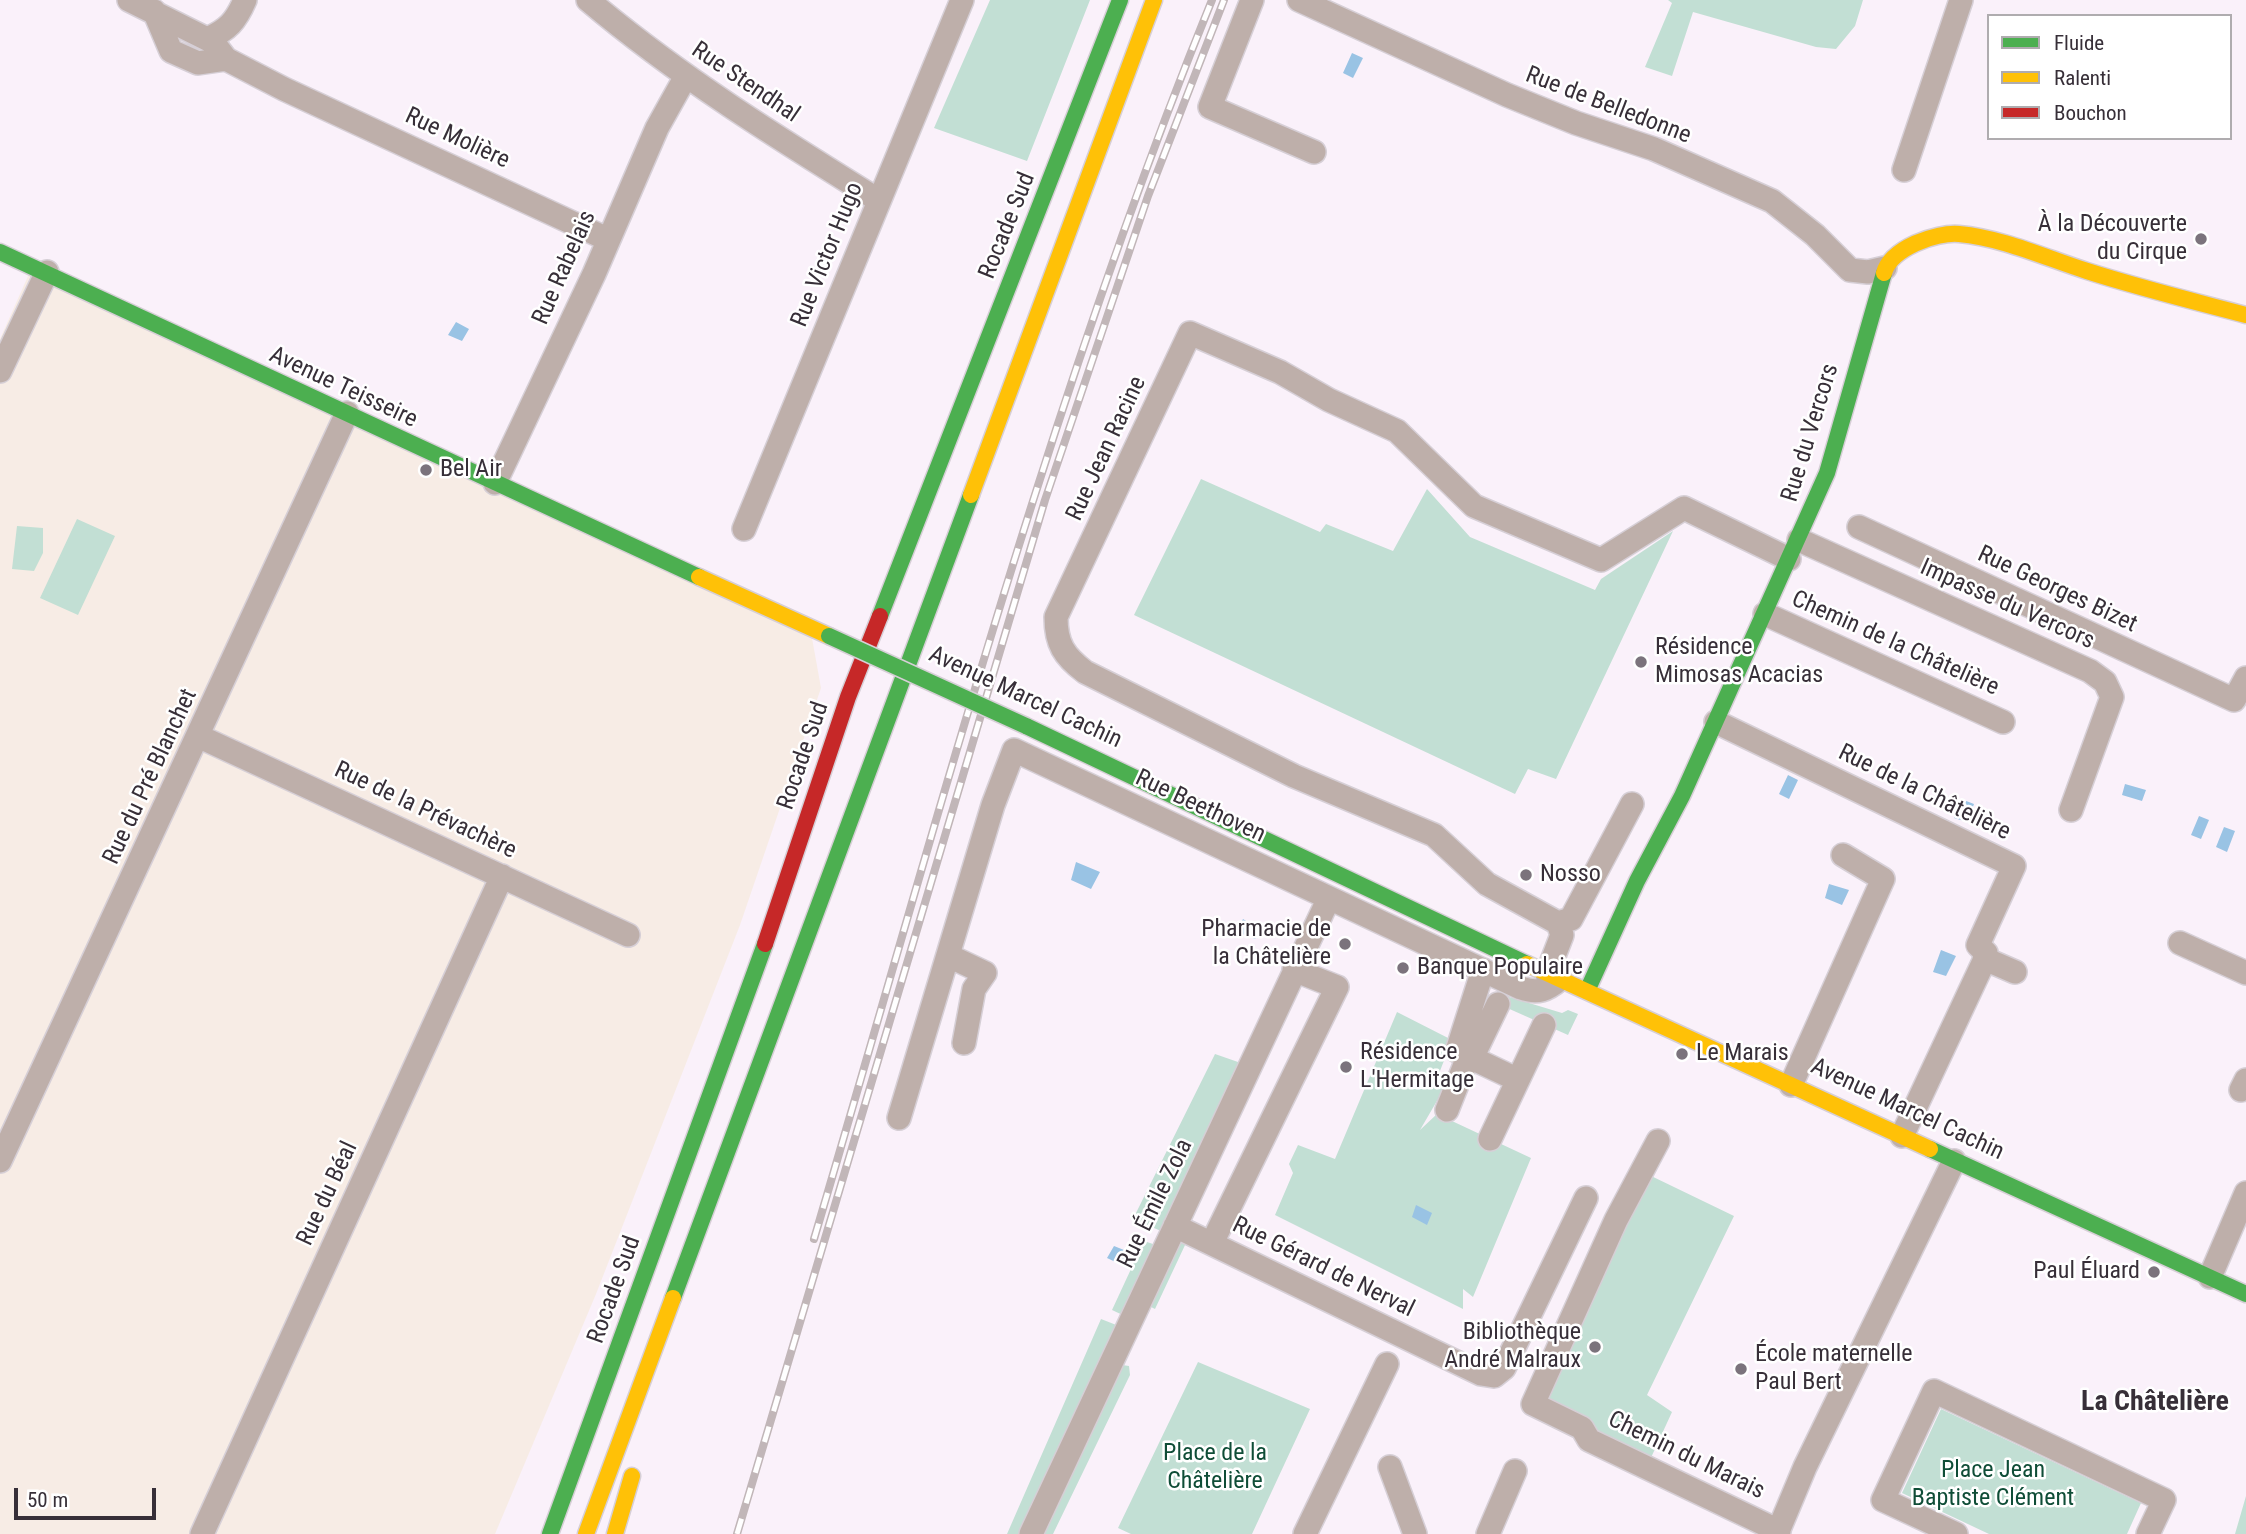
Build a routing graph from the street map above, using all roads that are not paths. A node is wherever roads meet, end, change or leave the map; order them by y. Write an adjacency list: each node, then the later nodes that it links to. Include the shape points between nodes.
1 (128, 0): 10 (street, via 154,11)
2 (245, 0): 11 (street, via 226,31)
3 (588, 0): 13 (street, Rue Stendhal)
4 (962, 0): 16 (street, Rue Victor Hugo)
5 (1120, 0): 62 (main road, Rocade Sud, via 848,697)
6 (1154, 0): 67 (main road)
7 (1252, 0): 14 (street, via 1210,107)
8 (1299, 0): 19 (street, Rue de Belledonne, via 1507,95 1654,149 1804,215 1850,270)
9 (1961, 0): 15 (street)
10 (174, 34): 11 (street); 12 (street, via 171,51 198,63)
11 (207, 39): 12 (street)
12 (226, 60): 17 (street, Rue Molière)
13 (687, 76): 16 (street, Rue Stendhal); 17 (street, Rue Rabelais, via 657,128)
14 (1314, 152)
15 (1905, 170)
16 (878, 200): 28 (street, Rue Victor Hugo)
17 (607, 239): 25 (street, Rue Rabelais)
18 (0, 252): 20 (main road, Avenue Teisseire)
19 (1885, 268): 21 (main road, via 1907,247 1933,236 1957,234 1988,239 2144,289); 29 (main road, Rue du Vercors, via 1827,473)
20 (40, 269): 23 (street); 24 (main road, Avenue Teisseire)
21 (2246, 315)
22 (1190, 333): 29 (street, Impasse du Vercors, via 1397,431 1474,506 1601,560 1684,508); 30 (street, Rue Jean Racine)
23 (0, 371)
24 (347, 413): 25 (main road, Avenue Teisseire); 36 (street, Rue du Pré Blanchet)
25 (495, 483): 26 (main road, Avenue Teisseire)
26 (586, 524): 43 (main road, Avenue Marcel Cachin, bridge, via 1026,726)
27 (1859, 527): 33 (street, Rue Georges Bizet)
28 (744, 529)
29 (1794, 550): 31 (main road, Rue du Vercors); 38 (street, Impasse du Vercors, via 2090,671 2105,682 2112,697)
30 (1071, 588): 42 (street, Avenue Marcel Cachin, via 1056,617 1056,638 1066,658 1085,672 1294,776 1434,835 1487,884)
31 (1765, 614): 34 (main road, Rue du Vercors); 35 (street, Chemin de la Châtelière)
32 (2246, 678): 33 (street, Rue Georges Bizet)
33 (2240, 704)
34 (1716, 722): 48 (street, Rue de la Châtelière, via 2014,866 1978,945 1986,953); 54 (main road, Rue du Vercors)
35 (2003, 722)
36 (198, 736): 40 (street, Rue de la Prévachère); 68 (street, Rue du Pré Blanchet)
37 (1632, 804): 42 (street, via 1571,919)
38 (2071, 810)
39 (1843, 856): 60 (street, via 1883,878)
40 (502, 876): 44 (street, Rue de la Prévachère); 83 (street, Rue du Béal)
41 (1329, 898): 46 (street, Rue Beethoven); 47 (street, Rue Beethoven, via 1014,750); 49 (street, Rue Émile Zola)
42 (1558, 923): 53 (street, via 1562,935)
43 (1440, 924): 46 (street); 53 (main road, Avenue Marcel Cachin)
44 (628, 935)
45 (2180, 943): 52 (street)
46 (1429, 945): 50 (street, Rue Beethoven)
47 (949, 956): 57 (street, via 985,972 974,989); 63 (street, Rue Beethoven)
48 (1984, 960): 51 (street); 64 (street, Rue de la Châtelière)
49 (1294, 970): 72 (street, Rue Émile Zola); 73 (street, via 1337,986)
50 (1483, 970): 53 (street, Rue Beethoven, via 1538,992 1548,989); 58 (street, via 1457,1051)
51 (2015, 972)
52 (2246, 974)
53 (1553, 977): 54 (main road, Avenue Marcel Cachin)
54 (1587, 991): 60 (main road, Avenue Marcel Cachin)
55 (1498, 1004): 58 (street)
56 (1544, 1025): 59 (street)
57 (964, 1044)
58 (1470, 1058): 59 (street); 61 (street)
59 (1518, 1080): 65 (street)
60 (1791, 1085): 64 (main road, Avenue Marcel Cachin)
61 (1447, 1110)
62 (705, 1114): 77 (main road); 84 (main road, Rocade Sud)
63 (899, 1118)
64 (1902, 1136): 69 (main road, Avenue Marcel Cachin)
65 (1490, 1139)
66 (1658, 1141): 82 (street, Chemin du Marais, via 1616,1220 1533,1404 1582,1428 1589,1440)
67 (724, 1160): 78 (main road); 85 (main road)
68 (0, 1161)
69 (1954, 1161): 74 (main road, Avenue Marcel Cachin); 82 (street)
70 (2246, 1193): 74 (street)
71 (1586, 1198): 73 (street, Rue Gérard de Nerval, via 1504,1368 1494,1376 1481,1374)
72 (1175, 1226): 73 (street, Rue Gérard de Nerval); 87 (street, Rue Émile Zola)
73 (1212, 1243)
74 (2210, 1278): 75 (main road, Avenue Marcel Cachin)
75 (2246, 1294)
76 (1387, 1364): 88 (street)
77 (593, 1367)
78 (659, 1385)
79 (635, 1465): 86 (main road)
80 (1390, 1467): 89 (street)
81 (1515, 1471): 90 (street)
82 (1778, 1532)
83 (202, 1534)
84 (550, 1534)
85 (586, 1534)
86 (615, 1534)
87 (1031, 1534)
88 (1305, 1534)
89 (1415, 1534)
90 (1488, 1534)
91 (1955, 1534): 92 (street, via 1883,1500 1934,1391 2164,1500)
92 (2148, 1534)

